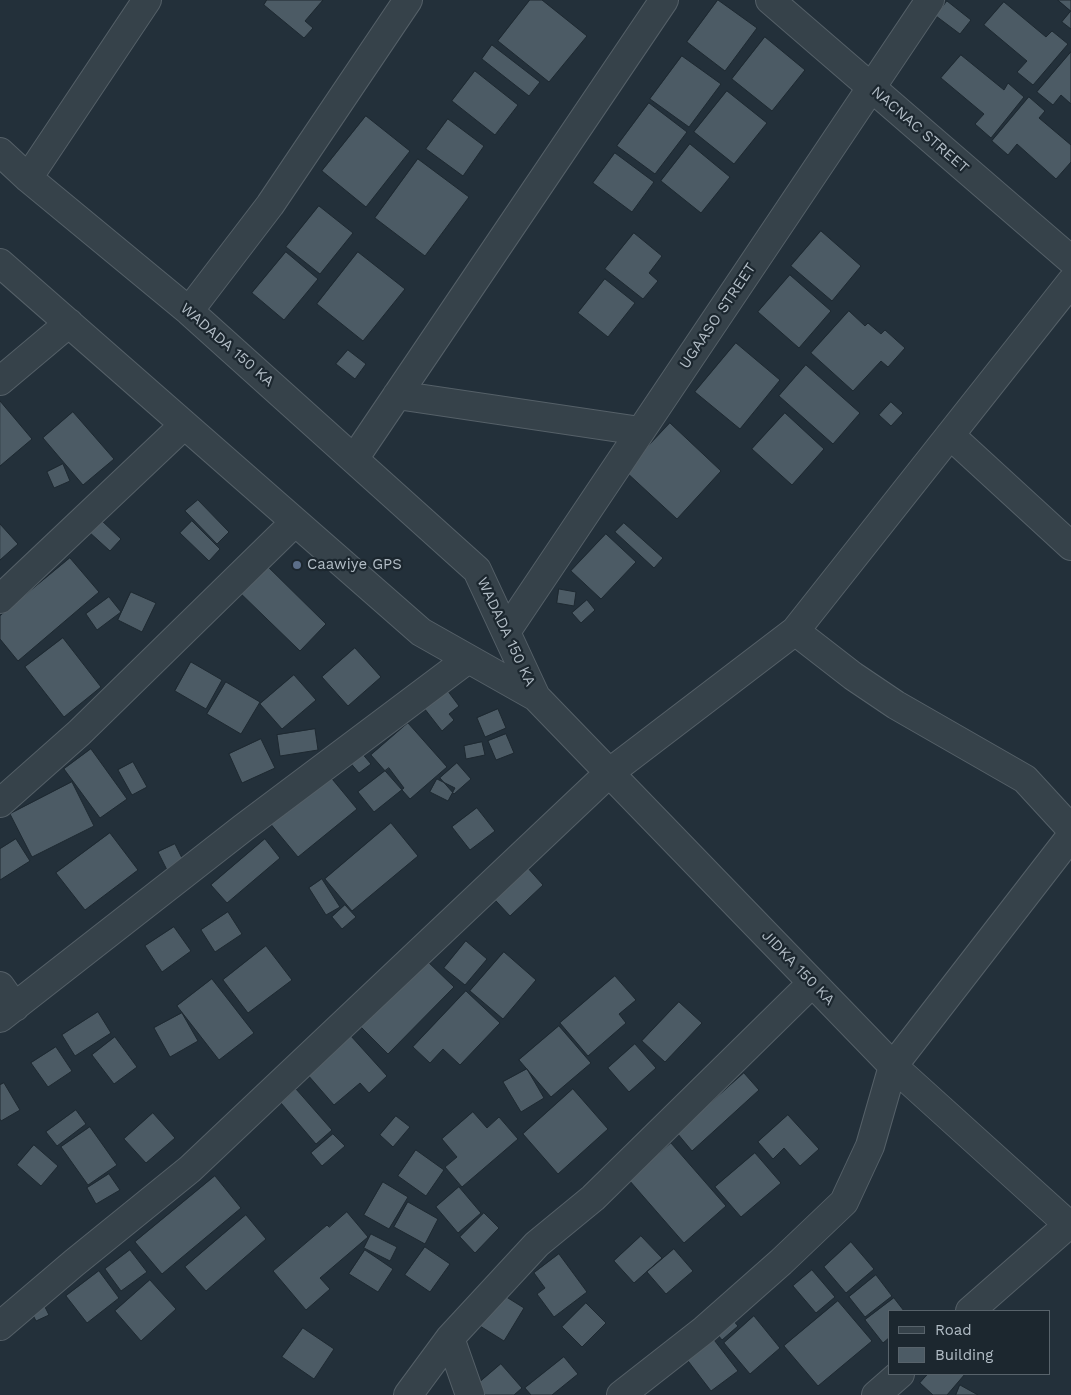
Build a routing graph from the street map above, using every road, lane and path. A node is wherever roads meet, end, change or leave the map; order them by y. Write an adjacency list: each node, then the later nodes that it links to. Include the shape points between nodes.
1 (147, 0): 8 (street)
2 (408, 0): 12 (street, via 270,205)
3 (664, 0): 15 (street)
4 (770, 0): 6 (street, NACNAC STREET)
5 (930, 0): 6 (street, UGAASO STREET)
6 (871, 87): 9 (street, NACNAC STREET); 17 (street, UGAASO STREET)
7 (0, 152): 8 (street, WADADA 150 KA)
8 (28, 178): 12 (street, WADADA 150 KA)
9 (1071, 260)
10 (0, 263): 13 (street, WADADA 150 KA)
11 (1071, 282): 18 (street)
12 (189, 312): 19 (street, WADADA 150 KA)
13 (69, 324): 14 (street); 16 (street, WADADA 150 KA)
14 (0, 381)
15 (397, 395): 17 (street); 19 (street)
16 (184, 425): 20 (street, WADADA 150 KA); 22 (street)
17 (640, 431): 24 (street, UGAASO STREET)
18 (950, 435): 21 (street); 23 (street)
19 (354, 459): 24 (street, WADADA 150 KA, via 477,570)
20 (295, 522): 25 (street, WADADA 150 KA, via 421,632); 28 (street, via 79,733)
21 (1071, 546)
22 (0, 599)
23 (795, 631): 27 (street); 29 (street, via 852,676 896,705 1025,780)
24 (506, 632): 26 (street, WADADA 150 KA)
25 (468, 659): 26 (street, WADADA 150 KA); 32 (street)
26 (536, 697): 27 (street, JIDKA 150 KA)
27 (609, 773): 31 (street, JIDKA 150 KA); 36 (street, via 190,1169)
28 (0, 803)
29 (1071, 829)
30 (1071, 836): 33 (street)
31 (812, 982): 33 (street, JIDKA 150 KA); 37 (street, via 593,1198 536,1244)
32 (5, 1004)
33 (893, 1066): 34 (street, JIDKA 150 KA); 41 (street, via 870,1146 844,1202 704,1330)
34 (1070, 1226): 35 (street)
35 (971, 1310)
36 (0, 1326)
37 (450, 1338): 39 (street); 40 (street)
38 (899, 1375): 42 (street)
39 (408, 1395)
40 (470, 1395)
41 (621, 1395)
42 (876, 1395)

